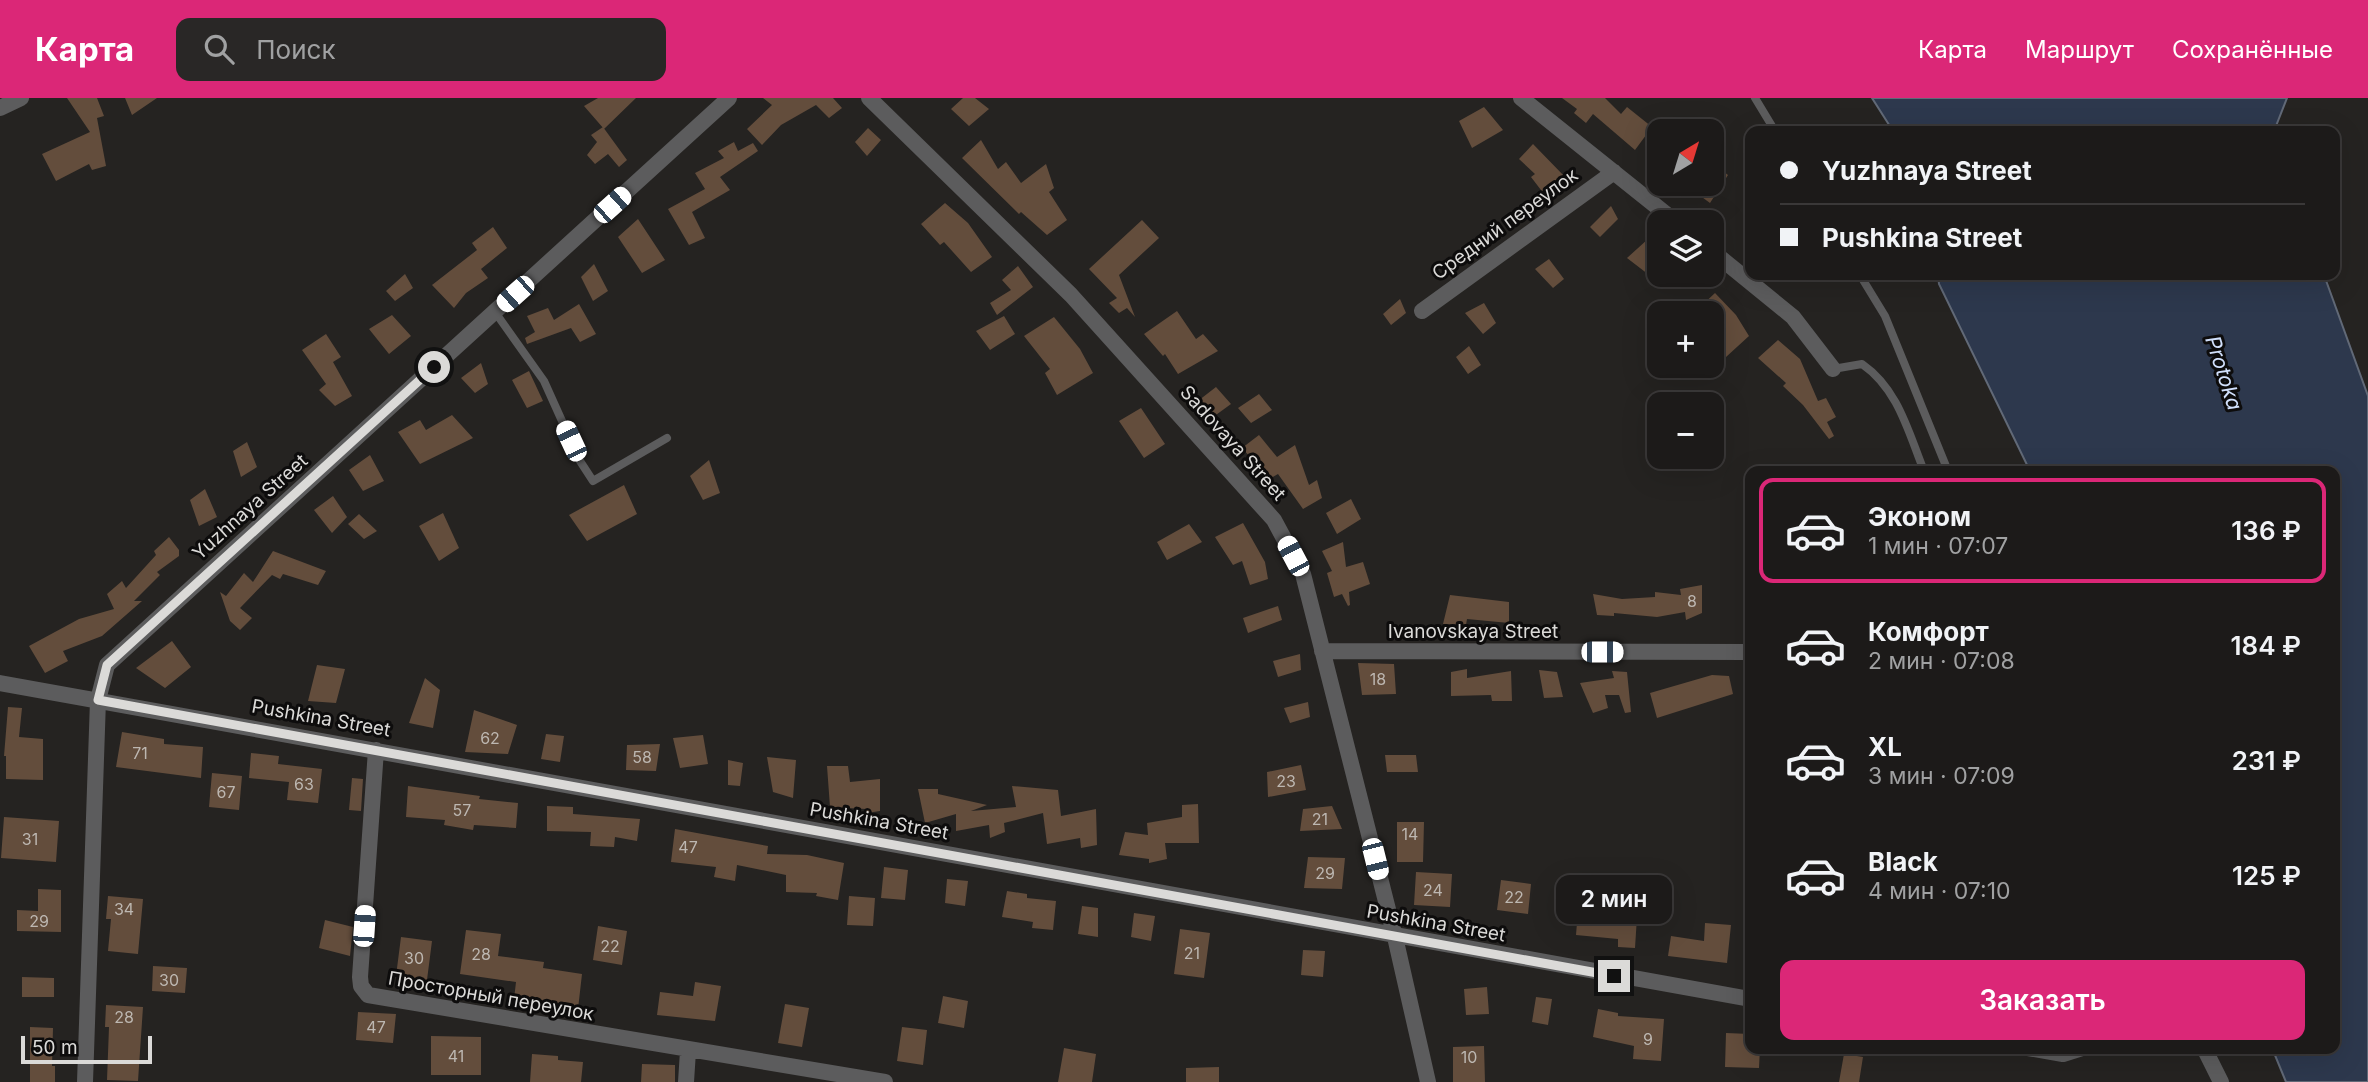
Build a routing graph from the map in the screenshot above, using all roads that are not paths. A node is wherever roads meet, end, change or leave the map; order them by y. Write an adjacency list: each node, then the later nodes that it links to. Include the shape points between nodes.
1 (21, 98): 6 (street)
2 (729, 98): 15 (street, Yuzhnaya Street)
3 (869, 98): 20 (street, Sadovaya Street, via 1071,295 1274,520 1303,573)
4 (1521, 98): 8 (street)
5 (1755, 98): 7 (lane)
6 (0, 108)
7 (1771, 126)
8 (1614, 172): 9 (street); 14 (street, Средний переулок)
9 (1661, 210)
10 (1724, 261): 11 (street)
11 (1745, 278)
12 (1748, 280): 16 (street, via 1793,317)
13 (1863, 280): 19 (lane, via 1885,316)
14 (1422, 311)
15 (495, 312): 17 (lane, via 544,381 593,481); 23 (street, Yuzhnaya Street, via 107,665)
16 (1833, 369): 18 (lane, via 1862,364 1881,377 1894,396)
17 (667, 438)
18 (1922, 466)
19 (1946, 466)
20 (1322, 652): 21 (street, Ivanovskaya Street); 25 (street, Sadovaya Street)
21 (1745, 652)
22 (0, 683): 23 (street, Pushkina Street)
23 (98, 700): 24 (street, Pushkina Street); 29 (street, Yuzhnaya Street)
24 (376, 750): 25 (street, Pushkina Street); 27 (street, Просторный переулок, via 360,976 368,995)
25 (1395, 937): 26 (street, Pushkina Street); 32 (street, Sadovaya Street)
26 (1745, 998)
27 (688, 1051): 30 (street); 31 (street, Просторный переулок)
28 (2207, 1054): 33 (street)
29 (85, 1082)
30 (686, 1082)
31 (885, 1082)
32 (1428, 1082)
33 (2221, 1082)

